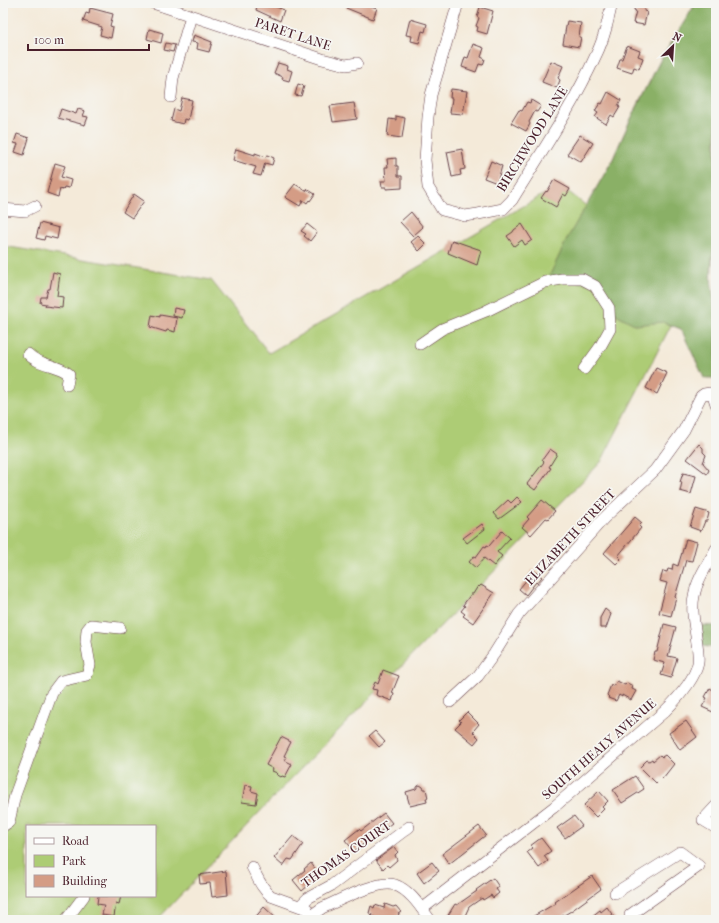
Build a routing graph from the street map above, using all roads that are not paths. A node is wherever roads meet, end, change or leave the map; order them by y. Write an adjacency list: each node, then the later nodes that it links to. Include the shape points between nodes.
1 (153, 3): 4 (street, PARET LANE)
2 (458, 3): 3 (street, BIRCHWOOD LANE, via 430,95 426,160 428,187 442,210 465,216 503,209 512,200 578,92 597,55)
3 (612, 3)
4 (191, 16): 5 (street, PARET LANE, via 322,59 346,64); 6 (street, via 173,78)
5 (358, 63)
6 (171, 98)
7 (35, 206): 8 (street, via 25,210)
8 (3, 209)
9 (420, 344): 11 (street, via 442,329 546,282 582,279 595,286 609,308 610,329)
10 (28, 354): 12 (street, via 37,361 64,369 70,374)
11 (584, 370)
12 (67, 385)
13 (716, 404): 16 (street, ELIZABETH STREET, via 710,393 701,396 684,430 655,470 603,519 519,614 478,676)
14 (716, 549): 25 (street, SOUTH HEALY AVENUE, via 702,573 694,596 698,665 676,699 560,802)
15 (120, 628): 18 (street, via 91,625 87,630 86,642 90,665 87,675 61,681 52,692 15,795 9,822)
16 (450, 702)
17 (716, 806): 20 (street, via 703,820)
18 (3, 826)
19 (409, 827): 24 (street, THOMAS COURT)
20 (716, 828)
21 (252, 867): 24 (street, via 268,893)
22 (615, 893): 26 (street, via 680,852 699,866)
23 (83, 897): 28 (street)
24 (300, 906): 27 (street)
25 (422, 909): 27 (street, via 412,897 398,887 384,884 374,886); 29 (street)
26 (630, 915)
27 (311, 916)
28 (66, 920)
29 (430, 920)

